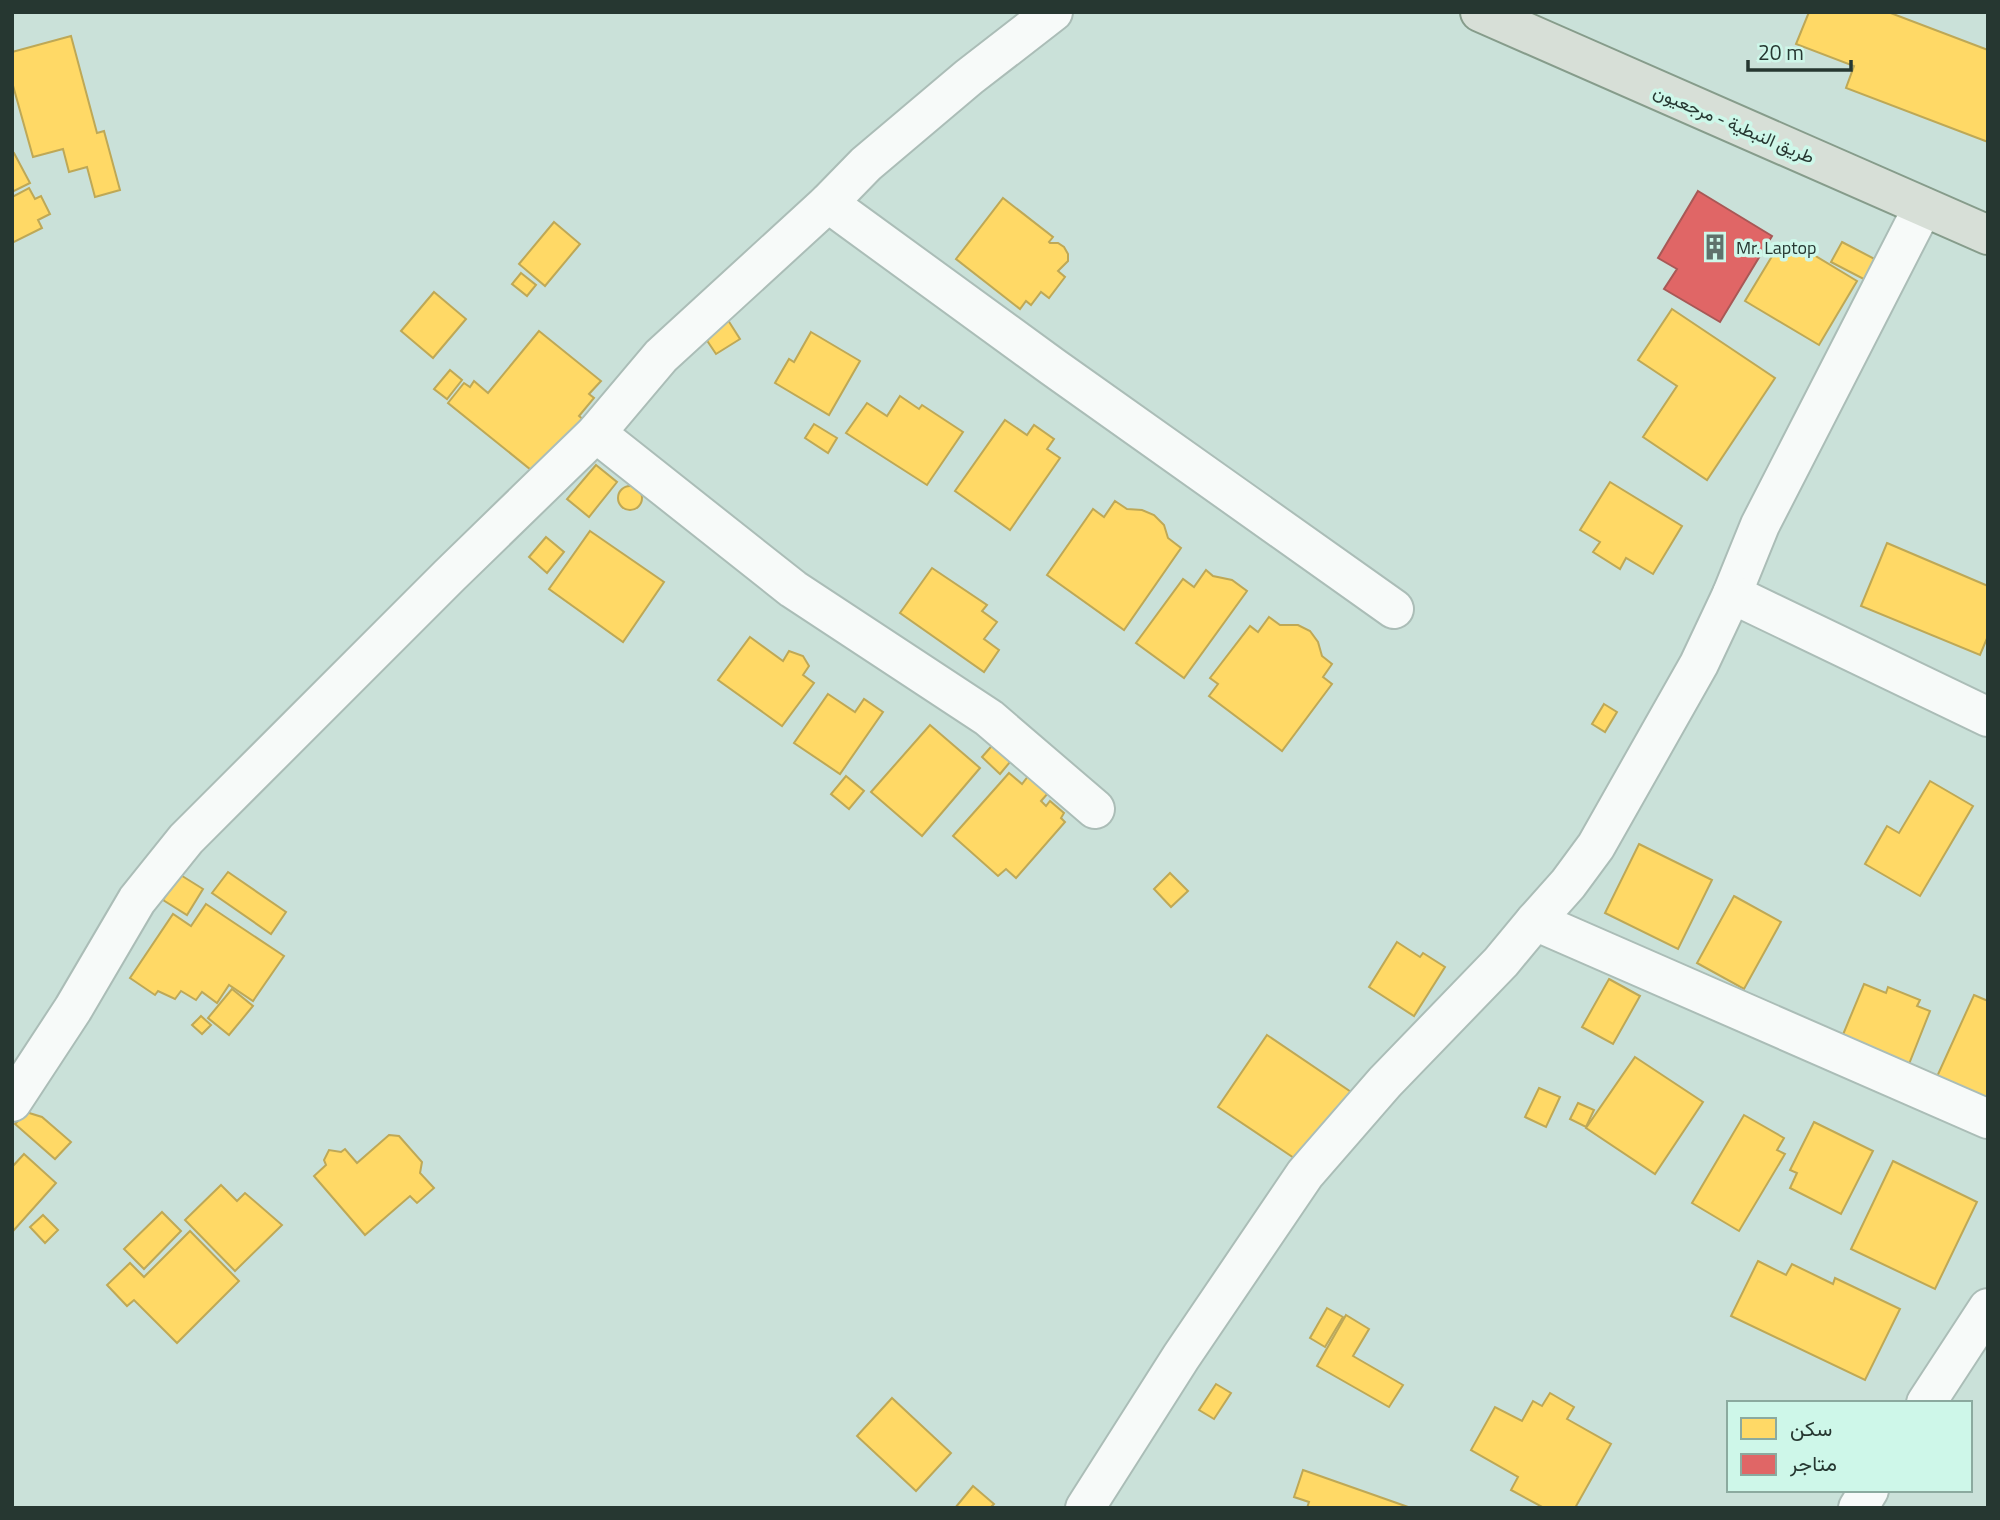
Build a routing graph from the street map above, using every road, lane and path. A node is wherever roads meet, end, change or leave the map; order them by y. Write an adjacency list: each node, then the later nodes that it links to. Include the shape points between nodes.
1 (1053, 12): 3 (street, via 911,124)
2 (1480, 12): 4 (main road, طريق النبطية - مرجعيون)
3 (828, 203): 6 (street, via 661,356); 8 (street)
4 (1923, 207): 5 (main road, طريق النبطية - مرجعيون); 7 (street, via 1760,525)
5 (1988, 235)
6 (596, 433): 10 (street, via 793,589 989,718); 12 (street, via 186,839 137,900)
7 (1732, 594): 9 (street); 11 (street, via 1699,664 1596,846)
8 (1394, 608)
9 (1988, 717)
10 (1095, 808)
11 (1535, 921): 13 (street); 17 (street, via 1305,1174)
12 (12, 1102)
13 (1988, 1119)
14 (1988, 1308): 15 (street)
15 (1927, 1401)
16 (1868, 1492): 18 (street)
17 (1085, 1508)
18 (1858, 1508)

